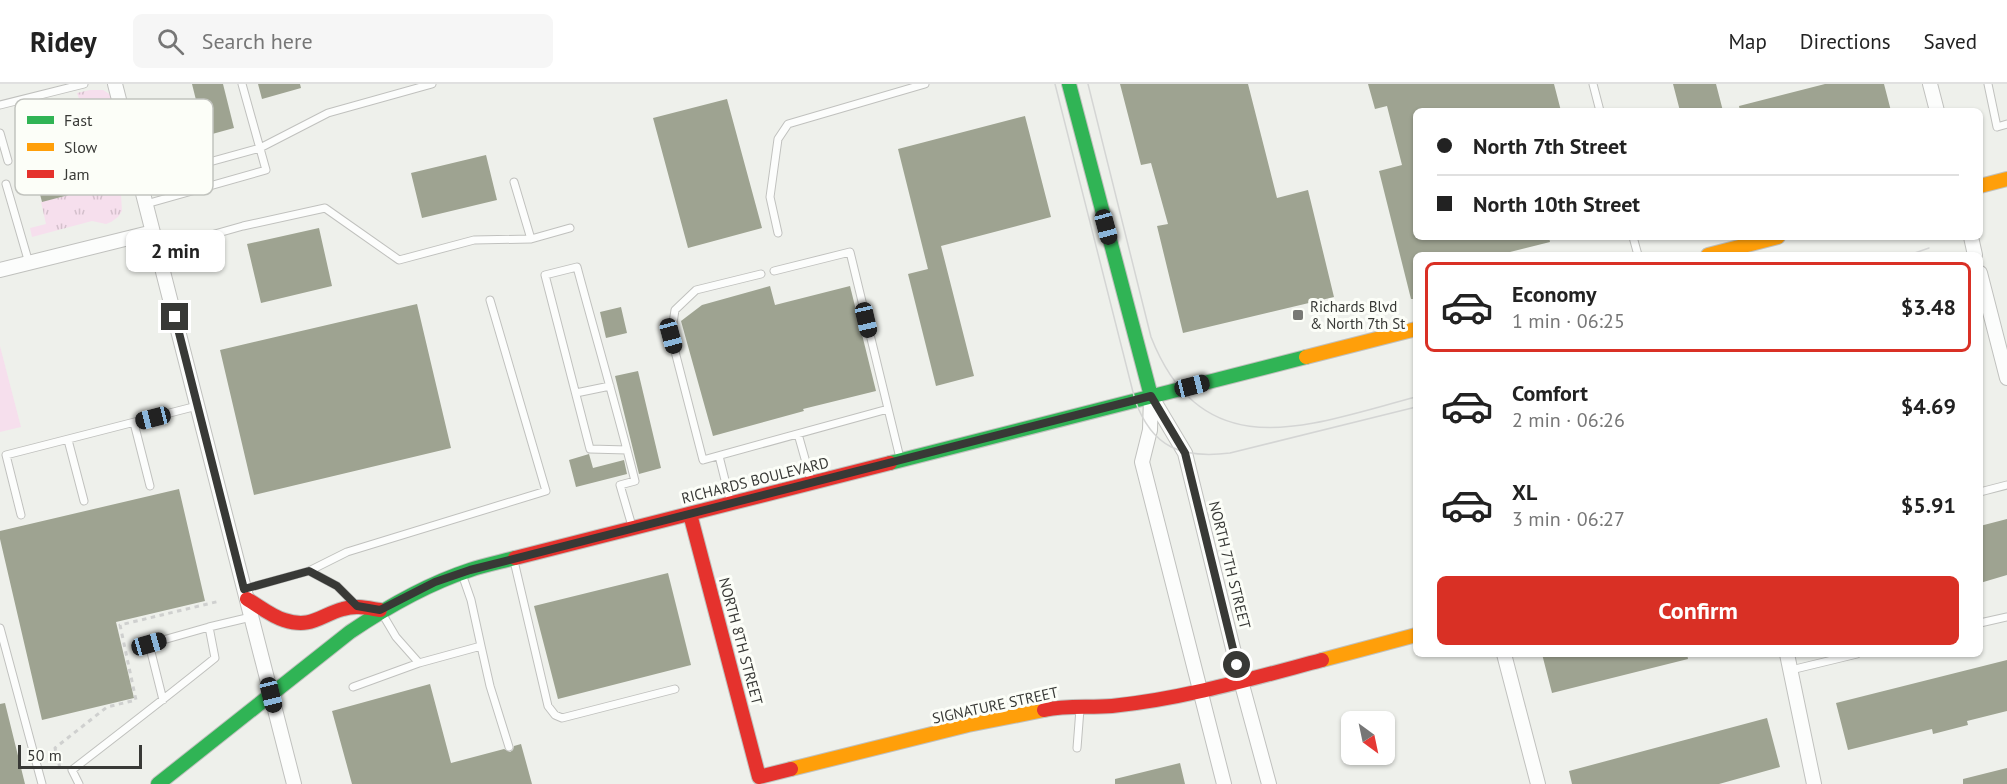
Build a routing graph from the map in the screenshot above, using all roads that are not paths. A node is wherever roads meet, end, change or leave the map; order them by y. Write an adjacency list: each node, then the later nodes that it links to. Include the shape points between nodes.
1 (84, 84): 10 (lane)
2 (115, 84): 11 (street)
3 (242, 84): 18 (lane)
4 (432, 84): 18 (lane, via 328,113)
5 (925, 84): 31 (lane, via 788,124 778,139 770,197)
6 (1069, 84): 46 (main road, NORTH 7TH STREET)
7 (1593, 84): 14 (lane)
8 (1930, 84): 15 (street)
9 (1988, 84): 16 (lane, via 1997,127)
10 (24, 99)
11 (119, 99)
12 (15, 101): 13 (lane)
13 (0, 105)
14 (1599, 108)
15 (1936, 108)
16 (2007, 124)
17 (0, 132): 19 (lane)
18 (260, 148): 20 (lane); 24 (lane, via 266,170)
19 (8, 161)
20 (213, 161)
21 (2007, 179): 25 (main road)
22 (514, 182): 32 (lane)
23 (6, 184): 36 (lane)
24 (213, 185)
25 (1983, 185)
26 (144, 195): 28 (street)
27 (178, 195): 28 (lane)
28 (146, 204): 30 (street)
29 (570, 228): 32 (lane)
30 (153, 232): 34 (street); 36 (street)
31 (778, 233)
32 (531, 239): 34 (lane, via 474,240 399,260 325,208)
33 (1766, 240): 35 (main road)
34 (158, 250): 47 (street)
35 (1720, 252)
36 (29, 263): 37 (street)
37 (0, 270)
38 (774, 271): 48 (lane, via 850,252)
39 (761, 274): 53 (lane, via 696,290 675,310 671,336 703,460)
40 (1983, 285): 43 (street)
41 (490, 300): 65 (lane, via 546,491 347,552)
42 (1413, 330): 46 (main road, RICHARDS BOULEVARD)
43 (2007, 378)
44 (609, 386): 45 (lane); 45 (lane, via 577,267 544,275); 52 (lane)
45 (576, 393): 52 (lane, via 590,449)
46 (1151, 396): 54 (main road, RICHARDS BOULEVARD); 82 (street, NORTH 7TH STREET, via 1185,453); 85 (street, NORTH 7TH STREET, via 1150,430 1142,462)
47 (197, 406): 49 (lane); 67 (street)
48 (888, 409): 50 (lane); 54 (lane)
49 (134, 423): 51 (lane); 57 (lane)
50 (798, 434): 53 (lane); 55 (lane)
51 (68, 440): 59 (lane); 62 (lane, via 6,455)
52 (627, 450): 63 (lane, via 635,481 620,486)
53 (718, 456): 60 (lane)
54 (900, 460): 55 (main road, RICHARDS BOULEVARD)
55 (812, 483): 60 (main road, RICHARDS BOULEVARD)
56 (2007, 485): 58 (lane)
57 (150, 486)
58 (1983, 491)
59 (84, 501)
60 (731, 504): 61 (main road, RICHARDS BOULEVARD)
61 (690, 514): 63 (main road, RICHARDS BOULEVARD); 91 (main road, NORTH 8TH STREET)
62 (21, 515)
63 (632, 529): 64 (main road, RICHARDS BOULEVARD)
64 (514, 559): 66 (main road, RICHARDS BOULEVARD); 84 (lane, via 548,706 555,715 561,718)
65 (309, 571): 67 (lane); 68 (lane, via 337,586)
66 (462, 573): 69 (main road, RICHARDS BOULEVARD); 76 (lane)
67 (246, 594): 68 (main road, via 283,620 298,623 318,621); 71 (street)
68 (357, 606): 69 (main road)
69 (380, 610): 80 (lane, via 396,637); 86 (main road, RICHARDS BOULEVARD)
70 (2007, 616): 72 (lane)
71 (251, 617): 73 (lane); 86 (street)
72 (1983, 622)
73 (208, 627): 87 (lane, via 215,658); 87 (lane, via 149,644)
74 (0, 628): 92 (lane)
75 (1413, 636): 82 (main road, SIGNATURE STREET)
76 (481, 646): 80 (lane); 89 (lane)
77 (1504, 657): 98 (street)
78 (1788, 657): 81 (street)
79 (1845, 657): 81 (lane)
80 (419, 663): 83 (lane)
81 (1791, 670): 99 (street)
82 (1241, 681): 85 (main road, SIGNATURE STREET); 97 (street, NORTH 7TH STREET)
83 (352, 687)
84 (675, 689)
85 (1201, 690): 88 (main road, SIGNATURE STREET, via 1144,702); 96 (street, NORTH 7TH STREET)
86 (271, 695): 94 (main road, RICHARDS BOULEVARD); 95 (street)
87 (162, 700): 93 (lane, via 72,770)
88 (1080, 706): 90 (lane); 91 (main road, SIGNATURE STREET, via 968,725)
89 (509, 747)
90 (1077, 748)
91 (759, 777)
92 (42, 784)
93 (79, 784)
94 (158, 784)
95 (294, 784)
96 (1224, 784)
97 (1269, 784)
98 (1538, 784)
99 (1814, 784)

